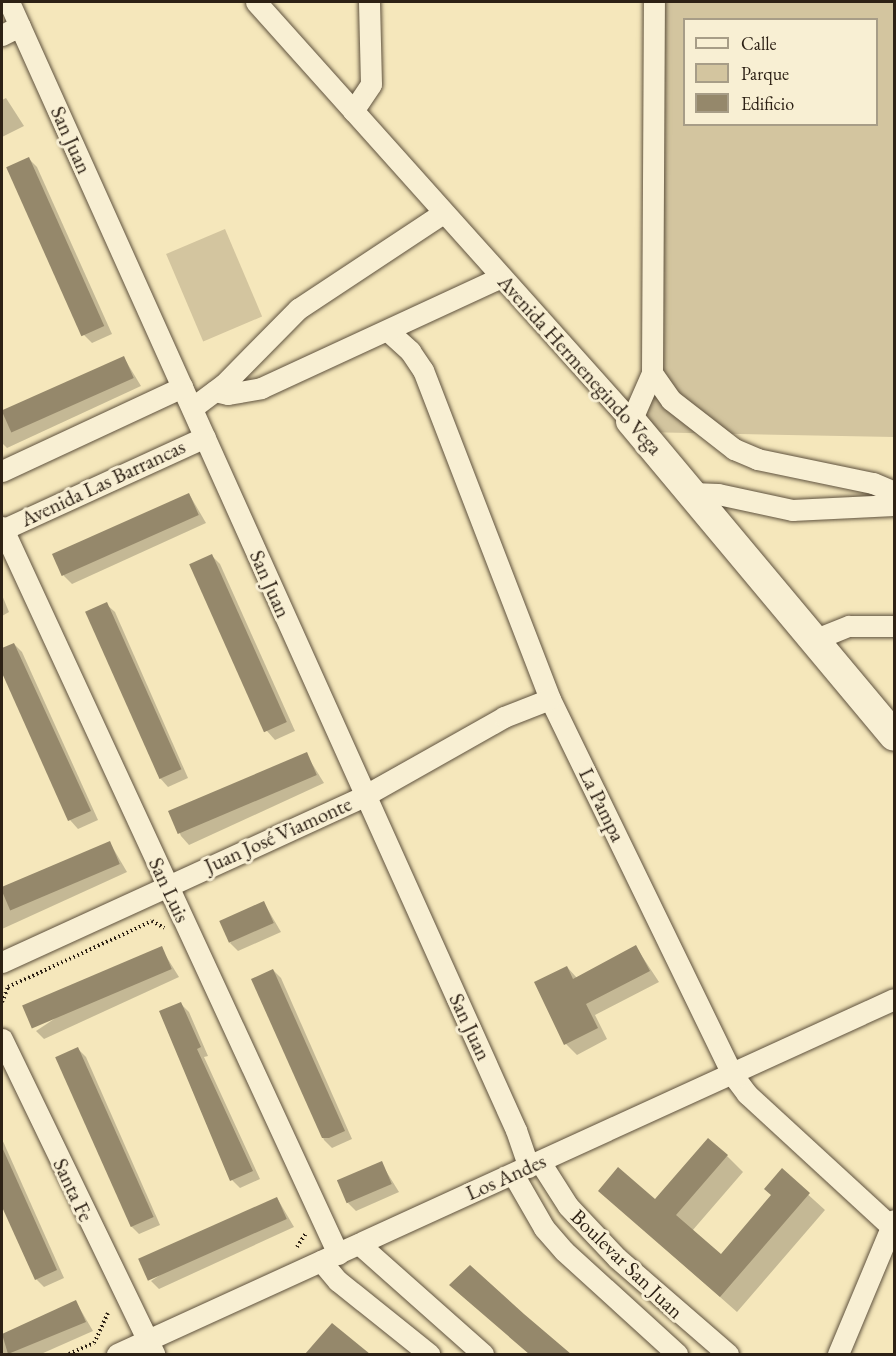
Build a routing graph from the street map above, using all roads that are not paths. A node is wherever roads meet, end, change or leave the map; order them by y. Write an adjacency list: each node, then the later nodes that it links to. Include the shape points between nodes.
1 (9, 2): 5 (street, San Juan)
2 (256, 2): 6 (street, Avenida Hermenegindo Vega)
3 (369, 2): 6 (street, via 370,84)
4 (654, 2): 10 (street)
5 (11, 31): 11 (street, San Juan)
6 (353, 111): 7 (street, Avenida Hermenegindo Vega)
7 (443, 213): 8 (street, Avenida Hermenegindo Vega); 12 (street, via 298,309)
8 (501, 277): 9 (street); 14 (street, Avenida Hermenegindo Vega)
9 (388, 331): 12 (street, via 261,388 228,394); 23 (street, La Pampa, via 410,351 423,370)
10 (652, 373): 14 (street); 17 (street, via 671,400 734,449 757,459 873,483)
11 (182, 387): 13 (street, San Juan); 16 (street)
12 (214, 391): 13 (street)
13 (192, 408): 15 (street, San Juan)
14 (631, 422): 18 (street, Avenida Hermenegindo Vega)
15 (204, 436): 20 (street, Avenida Las Barrancas); 25 (street, San Juan)
16 (2, 471)
17 (894, 492)
18 (692, 493): 19 (street, via 718,494 792,510); 22 (street, Avenida Hermenegindo Vega)
19 (894, 505)
20 (2, 529): 26 (street, San Luis)
21 (894, 626): 22 (street, via 849,626)
22 (816, 639): 24 (street, Avenida Hermenegindo Vega)
23 (550, 699): 25 (street, Juan José Viamonte, via 504,717); 30 (street, La Pampa)
24 (894, 736)
25 (364, 796): 26 (street, Juan José Viamonte); 31 (street, San Juan, via 516,1130)
26 (166, 885): 27 (street, Juan José Viamonte); 34 (street, San Luis)
27 (2, 962)
28 (894, 999): 30 (street, Los Andes)
29 (2, 1039): 35 (street, Santa Fe)
30 (732, 1074): 31 (street, Los Andes); 32 (street, La Pampa, via 747,1094)
31 (527, 1167): 33 (street, Los Andes); 39 (street, Boulevar San Juan, via 544,1228); 40 (street, Boulevar San Juan, via 617,1258)
32 (893, 1225): 41 (street)
33 (359, 1244): 34 (street, Los Andes); 38 (street)
34 (330, 1258): 35 (street, Los Andes); 37 (street, San Luis, via 338,1281)
35 (150, 1348): 36 (street, Los Andes)
36 (117, 1354)
37 (429, 1354)
38 (483, 1354)
39 (677, 1354)
40 (728, 1354)
41 (838, 1354)

